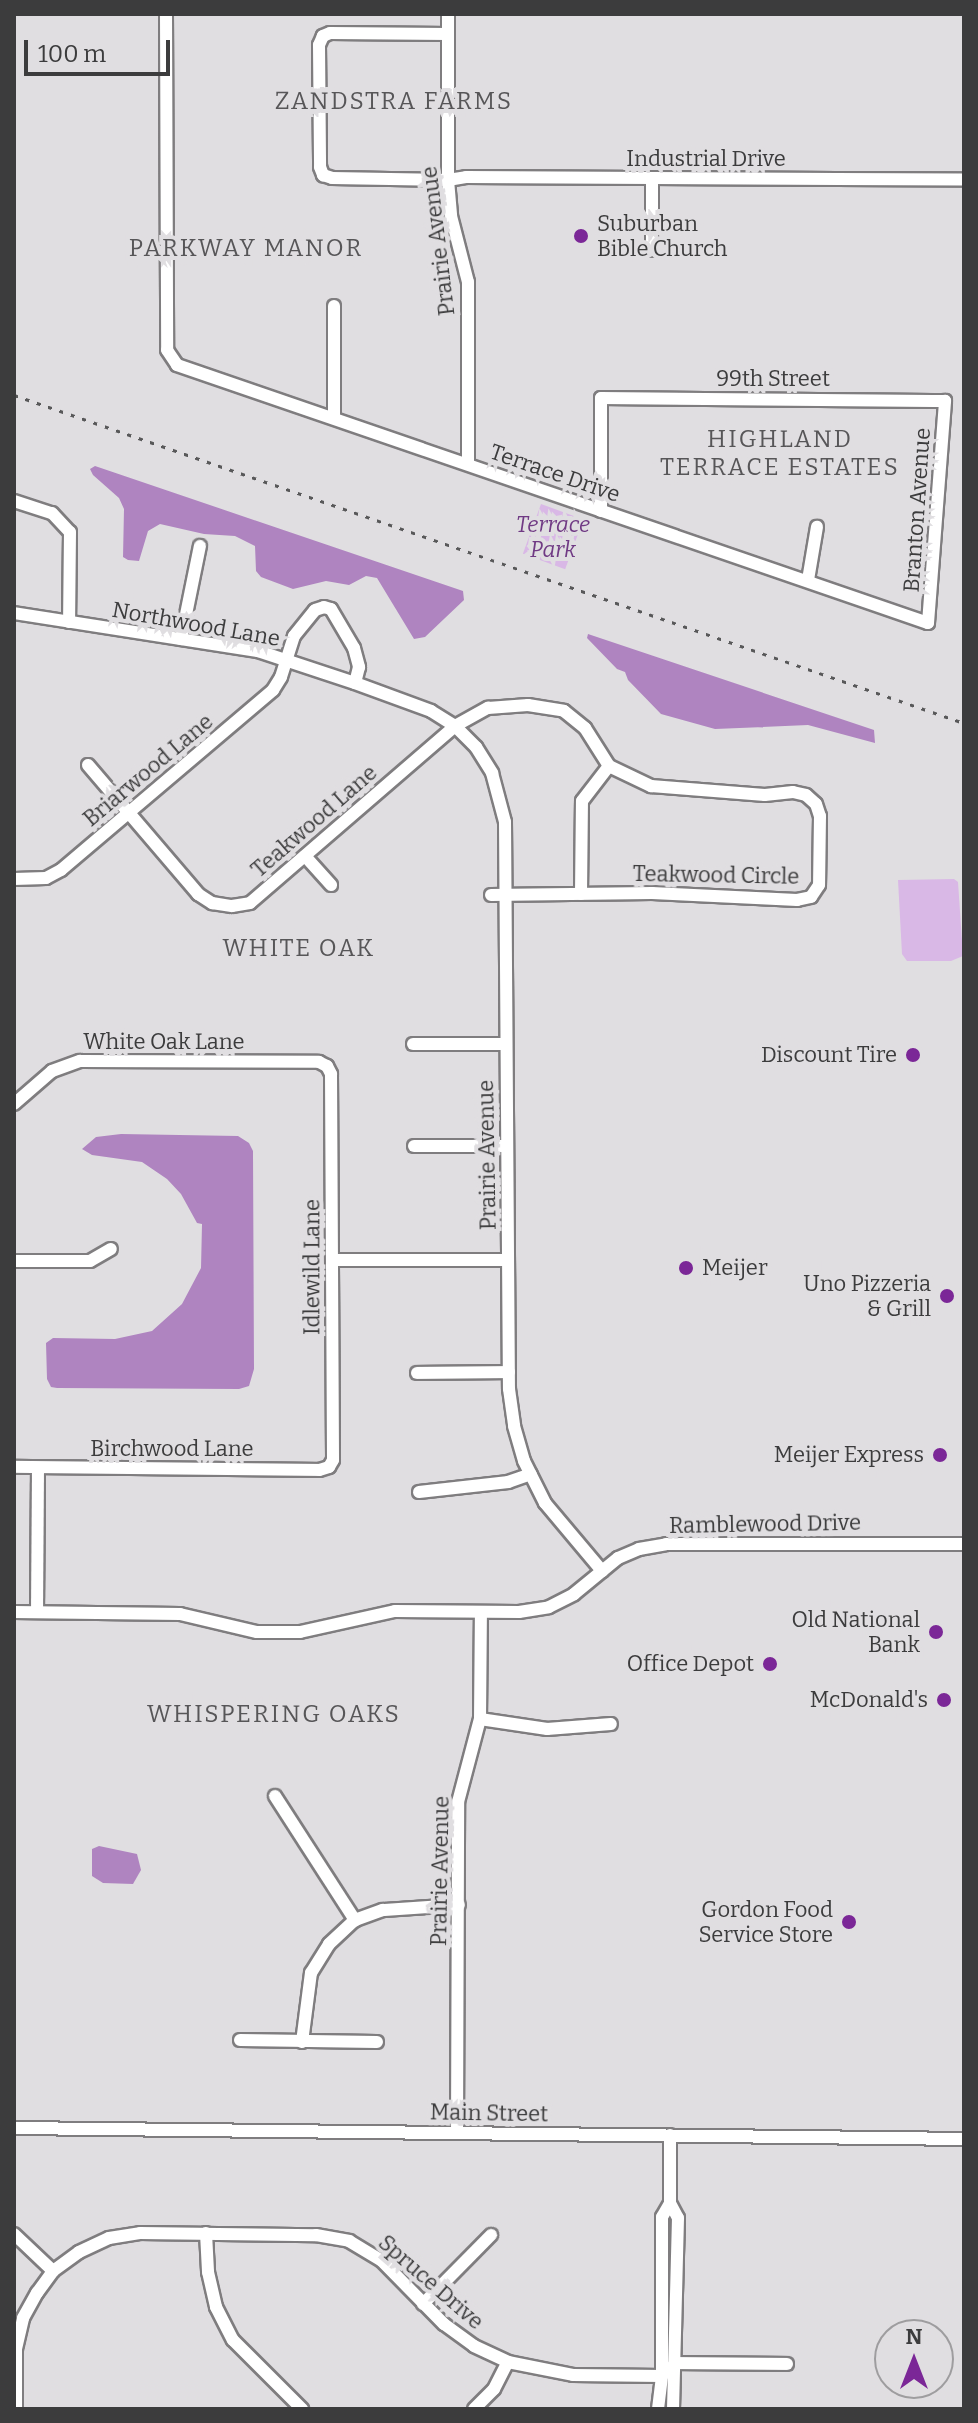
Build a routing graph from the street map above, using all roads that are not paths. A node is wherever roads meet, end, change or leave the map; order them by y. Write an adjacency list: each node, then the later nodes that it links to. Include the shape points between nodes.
1 (166, 14): 10 (street, Terrace Drive, via 170,359)
2 (448, 14): 3 (street, Prairie Avenue)
3 (448, 34): 5 (street, Prairie Avenue); 5 (street, Industrial Drive, via 330,33 323,36 319,61 323,175)
4 (652, 179): 5 (street, Industrial Drive); 6 (street, Industrial Drive); 7 (street)
5 (448, 180): 11 (street, Prairie Avenue, via 468,282)
6 (964, 180)
7 (652, 250)
8 (334, 306): 10 (street)
9 (945, 401): 13 (street, 99th Street, via 601,398); 19 (street, Branton Avenue)
10 (334, 418): 11 (street, Terrace Drive)
11 (468, 463): 13 (street, Terrace Drive)
12 (14, 501): 18 (street, via 52,513 70,532)
13 (601, 511): 16 (street, Terrace Drive)
14 (817, 527): 16 (street)
15 (200, 546): 20 (street)
16 (808, 580): 19 (street, Terrace Drive)
17 (14, 613): 18 (street, Northwood Lane)
18 (69, 622): 20 (street, Northwood Lane)
19 (928, 623)
20 (181, 639): 21 (street, Northwood Lane, via 258,651)
21 (286, 661): 22 (street, Northwood Lane); 22 (street, Briarwood Lane, via 294,636 315,610 331,609 358,656); 26 (street, Briarwood Lane, via 273,690)
22 (355, 683): 23 (street, Northwood Lane, via 431,711)
23 (455, 726): 25 (street, via 488,708 552,707 577,719); 27 (street, Teakwood Lane); 32 (street, Prairie Avenue, via 476,747 501,797)
24 (88, 765): 26 (street, Teakwood Lane)
25 (609, 766): 30 (street, via 582,801); 30 (street, Teakwood Circle, via 651,786 806,795 820,816 819,885 811,897 797,900)
26 (129, 812): 27 (street, Teakwood Lane, via 198,894 212,903 250,903); 28 (street, Briarwood Lane, via 61,870 46,878)
27 (305, 856): 29 (street)
28 (14, 879)
29 (331, 885)
30 (581, 894): 32 (street, Teakwood Circle)
31 (491, 895): 32 (street, Teakwood Circle)
32 (506, 895): 34 (street, Prairie Avenue)
33 (413, 1044): 34 (street)
34 (506, 1044): 38 (street, Prairie Avenue)
35 (327, 1066): 36 (street, White Oak Lane, via 80,1061 52,1071); 40 (street, Idlewild Lane)
36 (14, 1104)
37 (414, 1146): 38 (street)
38 (507, 1146): 41 (street, Prairie Avenue)
39 (111, 1249): 42 (street, via 90,1261)
40 (332, 1260): 41 (street); 46 (street, Idlewild Lane)
41 (508, 1260): 43 (street, Prairie Avenue)
42 (14, 1261)
43 (509, 1372): 44 (street); 48 (street, Prairie Avenue, via 514,1426)
44 (417, 1373)
45 (14, 1467): 47 (street, Birchwood Lane)
46 (329, 1467): 47 (street, Birchwood Lane)
47 (38, 1468): 53 (street)
48 (531, 1474): 49 (street, via 508,1482); 51 (street, Prairie Avenue, via 545,1503)
49 (419, 1492)
50 (964, 1544): 51 (street, Ramblewood Drive, via 666,1544 639,1549)
51 (602, 1571): 54 (street, Ramblewood Drive, via 549,1607)
52 (14, 1612): 53 (street, Ramblewood Drive)
53 (37, 1612): 54 (street, Ramblewood Drive, via 180,1614 257,1632 300,1632 395,1611)
54 (481, 1612): 55 (street, Prairie Avenue)
55 (480, 1719): 56 (street, via 547,1729); 58 (street, Prairie Avenue, via 458,1802)
56 (611, 1724)
57 (275, 1796): 59 (street)
58 (459, 1905): 59 (street, via 383,1910); 64 (street, Prairie Avenue)
59 (355, 1920): 61 (street, via 329,1944 311,1973)
60 (240, 2040): 61 (street)
61 (302, 2042): 62 (street)
62 (377, 2042)
63 (14, 2128): 64 (street, Main Street)
64 (457, 2133): 65 (street, Main Street)
65 (670, 2135): 66 (street, Main Street); 67 (street)
66 (964, 2139)
67 (670, 2203): 74 (street, via 678,2218); 76 (street, via 662,2217)
68 (206, 2233): 71 (street, Spruce Drive, via 109,2238); 72 (street, Spruce Drive, via 316,2235 349,2241 381,2260); 78 (street, via 216,2307 233,2340)
69 (14, 2234): 71 (street)
70 (491, 2235): 72 (street)
71 (53, 2271): 77 (street, via 23,2318 16,2349)
72 (423, 2304): 73 (street, Spruce Drive, via 474,2346)
73 (508, 2362): 76 (street, Spruce Drive, via 573,2375); 79 (street, via 494,2389)
74 (676, 2363): 75 (street); 76 (street); 81 (street)
75 (787, 2364)
76 (662, 2376): 80 (street)
77 (16, 2409)
78 (302, 2409)
79 (474, 2409)
80 (658, 2409)
81 (673, 2409)

